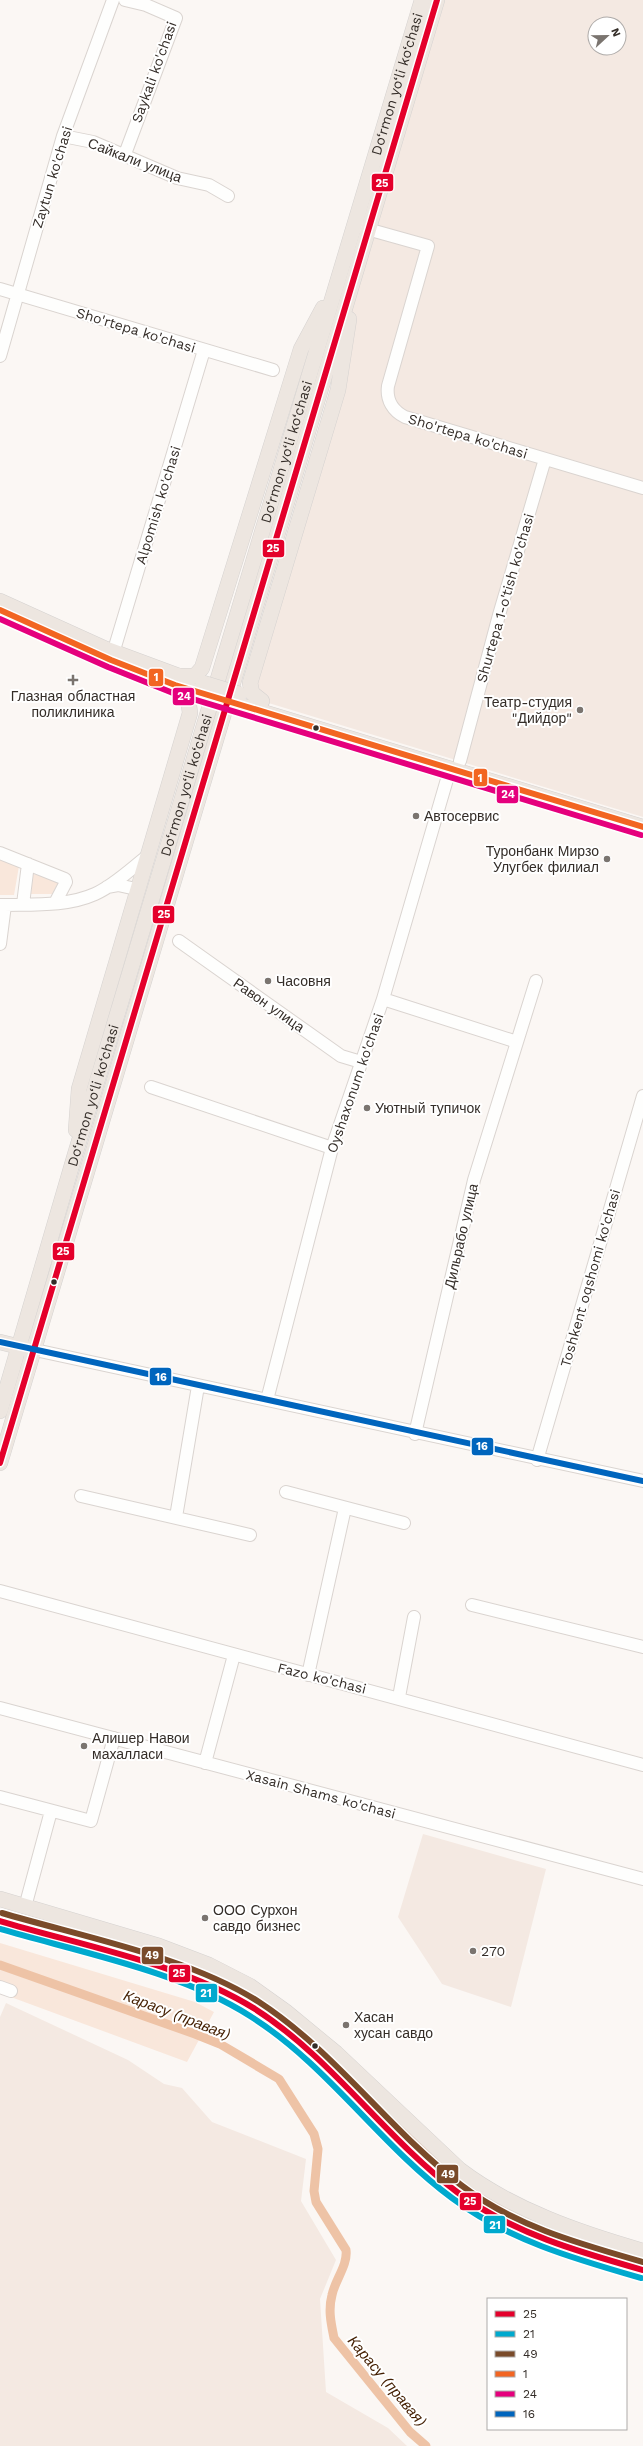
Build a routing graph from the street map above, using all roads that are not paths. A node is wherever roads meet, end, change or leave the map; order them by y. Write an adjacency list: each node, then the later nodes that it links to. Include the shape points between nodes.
1 (113, 0): 5 (street, Zaytun ko'chasi)
2 (125, 0): 6 (street, Saykali ko'chasi, via 146,5 176,18)
3 (422, 0): 8 (main road, Do‘rmon yo‘li ko‘chasi)
4 (437, 0): 8 (main road, Do‘rmon yo‘li ko‘chasi)
5 (63, 136): 6 (street, Сайкали улица, via 78,137); 11 (street, Zaytun ko'chasi)
6 (125, 154): 7 (street, Сайкали улица, via 177,178 209,185)
7 (228, 196)
8 (362, 227): 9 (main road, Do‘rmon yo‘li ko‘chasi); 15 (street, Sho'rtepa ko'chasi, via 428,246 388,386 388,396 393,408 405,417)
9 (346, 278): 20 (main road, via 301,349 202,668 195,676); 22 (main road, via 338,390 250,682 252,693); 43 (main road, Do‘rmon yo‘li ko‘chasi); 46 (main road, Do‘rmon yo‘li ko‘chasi)
10 (0, 289): 11 (street, Sho'rtepa ko'chasi)
11 (17, 294): 12 (street, Sho'rtepa ko'chasi); 13 (street, Zaytun ko'chasi)
12 (204, 350): 14 (street, Sho'rtepa ko'chasi); 19 (street, Alpomish ko'chasi)
13 (0, 356)
14 (273, 370)
15 (545, 459): 16 (street, Sho'rtepa ko'chasi); 23 (street, Shurtepa 1-o'tish ko'chasi)
16 (643, 488)
17 (0, 601): 19 (main road)
18 (0, 610): 19 (main road)
19 (112, 656): 20 (main road)
20 (176, 680): 21 (main road); 27 (main road, via 188,698 190,713)
21 (237, 699): 22 (main road); 23 (main road)
22 (262, 701): 23 (main road)
23 (455, 765): 24 (main road); 25 (main road); 37 (street, Oyshaxonum ko'chasi)
24 (643, 817)
25 (643, 827)
26 (0, 853): 28 (street)
27 (145, 858): 29 (street); 30 (main road)
28 (28, 864): 31 (street, via 65,879 66,882); 32 (street)
29 (106, 888): 30 (street, via 118,884); 31 (street, via 81,899)
30 (136, 888): 43 (main road, via 79,1089)
31 (55, 903): 32 (street)
32 (23, 904): 33 (street)
33 (2, 905): 35 (street)
34 (179, 941): 39 (street, Равон улица, via 341,1056)
35 (0, 944)
36 (536, 981): 38 (street, Дильрабо улица)
37 (383, 999): 38 (street); 39 (street, Oyshaxonum ko'chasi)
38 (517, 1042): 50 (street, Дильрабо улица, via 474,1180)
39 (361, 1062): 42 (street, Oyshaxonum ko'chasi)
40 (151, 1087): 42 (street)
41 (643, 1096): 51 (street, Toshkent oqshomi ko'chasi)
42 (332, 1148): 48 (street, Oyshaxonum ko'chasi)
43 (74, 1158): 45 (main road, Do‘rmon yo‘li ko‘chasi)
44 (0, 1342): 45 (main road)
45 (19, 1347): 46 (main road); 49 (main road, Do‘rmon yo‘li ko‘chasi)
46 (35, 1350): 47 (street); 52 (main road, Do‘rmon yo‘li ko‘chasi)
47 (198, 1386): 48 (street); 57 (street)
48 (267, 1400): 50 (street)
49 (0, 1410)
50 (415, 1434): 51 (street)
51 (537, 1460): 53 (street)
52 (0, 1463)
53 (643, 1481)
54 (286, 1492): 56 (street)
55 (81, 1496): 57 (street)
56 (345, 1508): 58 (street); 65 (street)
57 (176, 1516): 59 (street)
58 (404, 1523)
59 (250, 1535)
60 (0, 1591): 64 (street, Fazo ko'chasi)
61 (472, 1605): 63 (street)
62 (414, 1617): 66 (street)
63 (643, 1647)
64 (234, 1655): 65 (street, Fazo ko'chasi); 69 (street)
65 (308, 1675): 66 (street, Fazo ko'chasi)
66 (399, 1697): 70 (street, Fazo ko'chasi)
67 (0, 1708): 68 (street, Xasain Shams ko'chasi)
68 (114, 1738): 69 (street, Xasain Shams ko'chasi); 72 (street, via 91,1821)
69 (205, 1763): 73 (street, Xasain Shams ko'chasi)
70 (643, 1765)
71 (0, 1796): 72 (street)
72 (51, 1811): 75 (street)
73 (643, 1880)
74 (0, 1899): 75 (main road)
75 (26, 1907): 77 (main road); 78 (main road, via 159,1946)
76 (0, 1921): 77 (main road)
77 (20, 1927): 79 (main road, via 168,1969)
78 (239, 1979): 79 (main road); 80 (main road, via 285,2010)
79 (231, 1996): 81 (main road, via 272,2021)
80 (365, 2080): 81 (main road); 82 (main road, via 460,2170 481,2185 541,2215)
81 (353, 2093): 83 (main road, via 431,2170 471,2201 534,2234)
82 (643, 2251)
83 (643, 2270)

